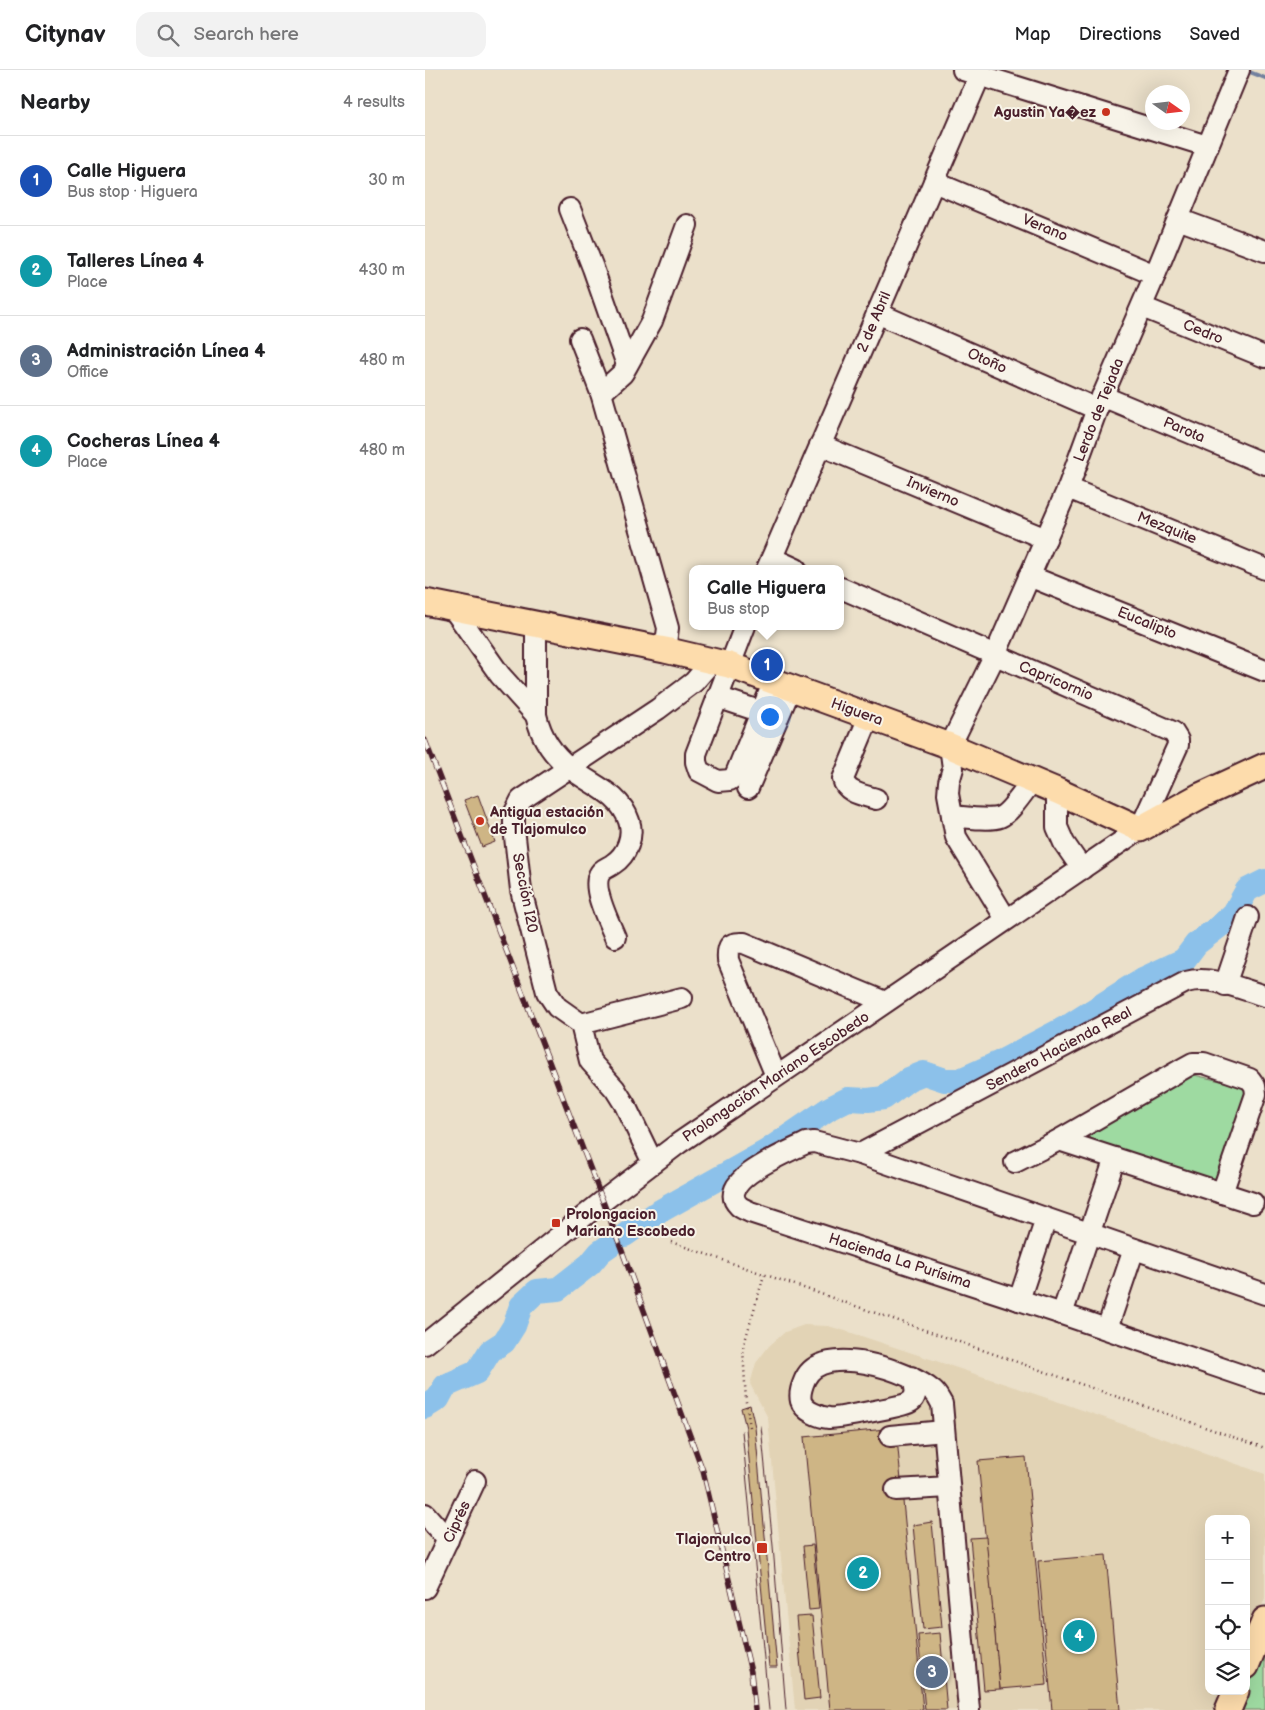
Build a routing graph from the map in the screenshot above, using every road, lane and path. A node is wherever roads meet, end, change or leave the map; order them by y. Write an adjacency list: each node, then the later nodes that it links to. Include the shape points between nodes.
1 (1239, 70): 3 (street, Lerdo de Tejada)
2 (971, 73): 3 (street); 4 (street, 2 de Abril)
3 (1207, 146): 6 (street, Lerdo de Tejada)
4 (934, 182): 9 (street, Verano); 11 (street, 2 de Abril)
5 (570, 209): 14 (street)
6 (1178, 219): 8 (street); 9 (street, Lerdo de Tejada)
7 (687, 225): 14 (street, via 652,321)
8 (1265, 251)
9 (1155, 275): 10 (street, Lerdo de Tejada)
10 (1141, 307): 13 (street, Cedro); 16 (street, Lerdo de Tejada)
11 (877, 313): 16 (street, Otoño); 17 (street, 2 de Abril)
12 (580, 339): 15 (street)
13 (1265, 357)
14 (627, 365): 15 (street, via 623,373)
15 (601, 393): 29 (street, via 668,628)
16 (1100, 402): 18 (street, Parota); 19 (street, Lerdo de Tejada)
17 (820, 445): 20 (street, Invierno); 21 (street, 2 de Abril)
18 (1265, 464)
19 (1068, 488): 20 (street, Lerdo de Tejada); 22 (street, Mezquite)
20 (1045, 539): 23 (street, Lerdo de Tejada)
21 (769, 563)
22 (1265, 569)
23 (1029, 576): 30 (street, Lerdo de Tejada); 32 (street, Eucalipto)
24 (844, 589): 30 (street, Capricornio)
25 (425, 602): 26 (main road, Higuera)
26 (452, 607): 27 (main road, Higuera); 36 (street, via 500,676)
27 (537, 624): 29 (main road, Higuera); 36 (street)
28 (742, 630): 31 (street)
29 (665, 650): 31 (main road, Higuera)
30 (995, 655): 38 (street, Lerdo de Tejada); 46 (street, Capricornio, via 1177,735 1178,745)
31 (721, 663): 33 (main road, Higuera); 34 (street); 40 (street, Sección I20)
32 (1265, 671)
33 (783, 684): 35 (street); 37 (main road, Higuera); 42 (street)
34 (717, 697): 35 (street); 35 (street, via 696,762 699,771 718,781 735,776)
35 (762, 712)
36 (537, 715): 40 (street, via 550,749)
37 (869, 716): 38 (main road, Higuera); 44 (street, via 843,779 848,789)
38 (950, 746): 41 (main road, Higuera); 45 (street, via 953,768 948,794)
39 (1265, 766): 46 (main road)
40 (570, 768): 50 (street, via 617,799 629,821 631,836 627,850 598,876 598,892); 55 (street, Sección I20, via 521,800 514,814 514,828 521,890 547,992 557,1007)
41 (1032, 781): 43 (main road, Higuera); 45 (street, via 1000,817)
42 (748, 788)
43 (1057, 791): 46 (main road, Higuera); 47 (street, via 1057,827)
44 (875, 799)
45 (952, 816): 49 (street, via 956,837)
46 (1140, 829): 47 (street, Prolongación Mariano Escobedo)
47 (1082, 869): 49 (street, Prolongación Mariano Escobedo)
48 (1248, 917): 51 (street)
49 (1006, 919): 54 (street, Prolongación Mariano Escobedo)
50 (615, 937)
51 (1225, 985): 52 (street, Sendero Hacienda Real); 58 (street, Sendero Hacienda Real, via 1209,980 1186,982)
52 (1265, 996)
53 (682, 998): 55 (street)
54 (885, 1002): 56 (street, Prolongación Mariano Escobedo); 56 (street, via 744,943 730,945 727,949 729,960)
55 (581, 1024): 61 (street, via 590,1061 625,1105)
56 (776, 1076): 61 (street, Prolongación Mariano Escobedo)
57 (1059, 1140): 59 (street); 60 (street); 62 (street, via 1193,1063 1204,1063 1250,1079 1255,1086 1256,1094)
58 (860, 1154): 64 (street); 70 (street, Hacienda La Purísima, via 815,1142 805,1143 754,1169 739,1182 735,1198 739,1206 750,1212)
59 (1115, 1158): 62 (street); 65 (street)
60 (1015, 1162)
61 (653, 1163): 73 (street, Prolongación Mariano Escobedo)
62 (1222, 1192): 63 (street)
63 (1253, 1203)
64 (1046, 1219): 65 (street); 70 (street)
65 (1091, 1234): 67 (street); 71 (street)
66 (671, 1242): 68 (path)
67 (1134, 1249): 69 (street); 72 (street)
68 (764, 1274): 76 (path, via 743,1348); 79 (path)
69 (1265, 1294)
70 (1019, 1300): 71 (street, Hacienda La Purísima)
71 (1063, 1314): 72 (street, Hacienda La Purísima)
72 (1107, 1329): 75 (street, Hacienda La Purísima)
73 (425, 1344)
74 (911, 1377): 74 (street, via 879,1365 844,1359 823,1363 807,1375 801,1389 801,1402 811,1412 830,1418 894,1407 909,1403 915,1395); 77 (street, via 935,1391 942,1404)
75 (1265, 1384)
76 (750, 1427)
77 (944, 1431): 78 (street); 81 (street)
78 (890, 1436)
79 (1265, 1448)
80 (475, 1481): 84 (street, Ciprés)
81 (949, 1487): 82 (street); 89 (street)
82 (896, 1490)
83 (425, 1514): 84 (street)
84 (448, 1540): 85 (street, Ciprés)
85 (425, 1588)
86 (1265, 1620): 87 (main road)
87 (1250, 1656)
88 (1234, 1695): 90 (main road)
89 (969, 1710)
90 (1228, 1710)

